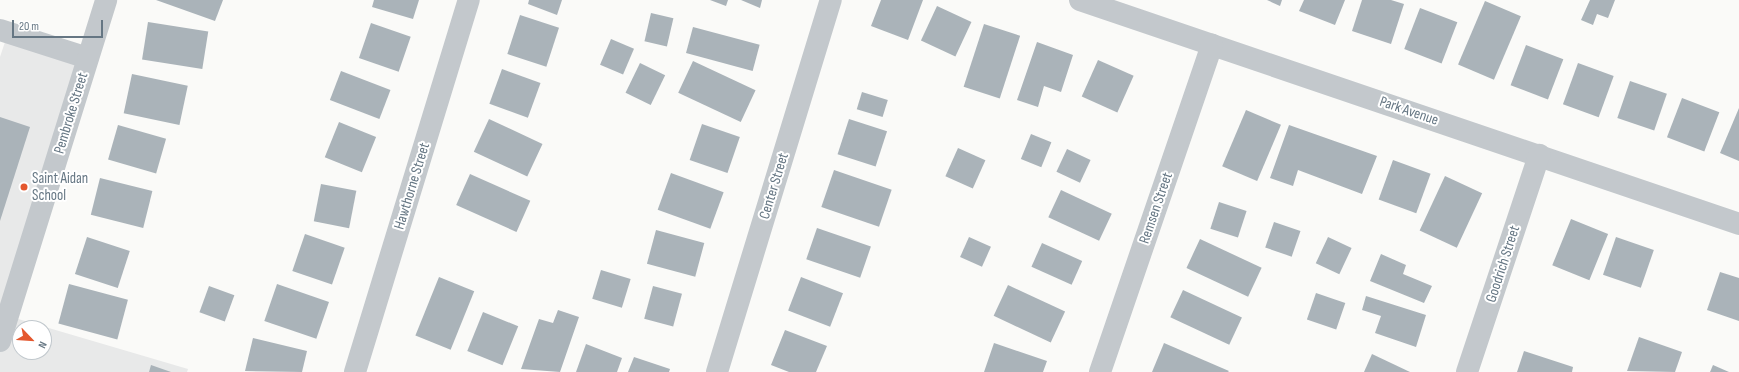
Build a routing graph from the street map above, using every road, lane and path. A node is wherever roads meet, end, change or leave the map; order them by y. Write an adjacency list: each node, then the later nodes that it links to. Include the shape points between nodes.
1 (106, 0): 7 (street, Pembroke Street)
2 (469, 0): 11 (street, Hawthorne Street)
3 (831, 0): 12 (street, Center Street)
4 (1080, 0): 6 (street, Park Avenue)
5 (0, 30): 7 (street)
6 (1212, 44): 8 (street, Park Avenue); 13 (street, Remsen Street)
7 (88, 58): 10 (street, Pembroke Street)
8 (1539, 155): 9 (street, Park Avenue); 14 (street, Goodrich Street)
9 (1739, 224)
10 (0, 341)
11 (356, 372)
12 (717, 372)
13 (1100, 372)
14 (1467, 372)

